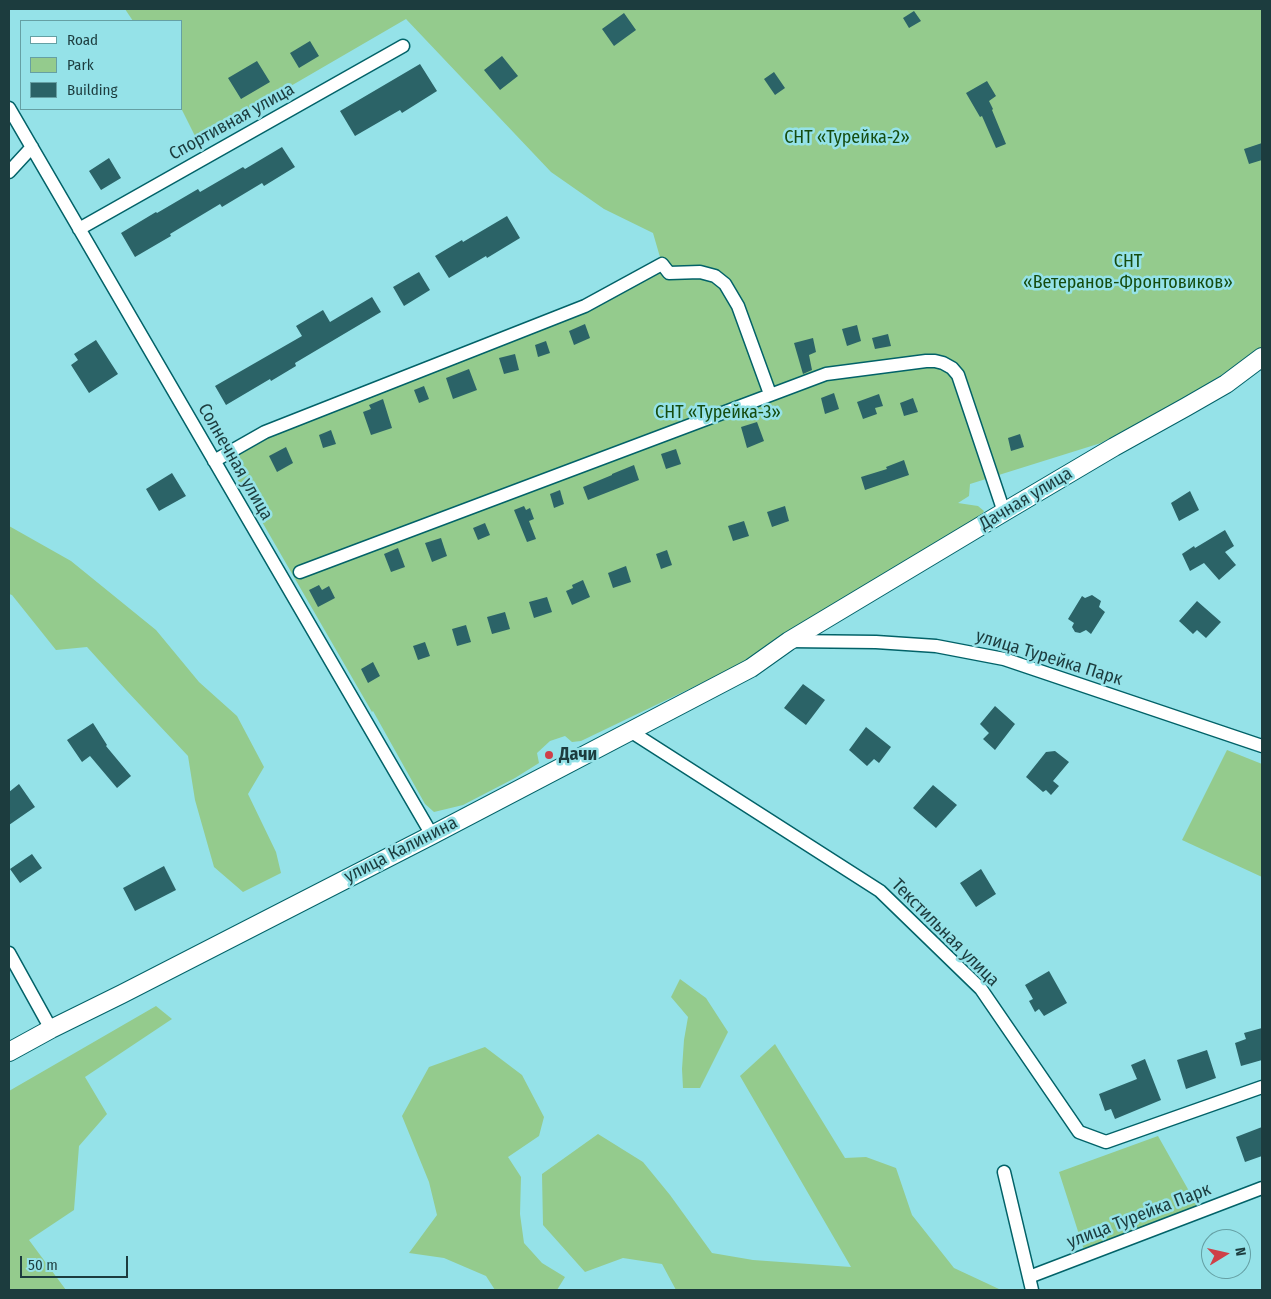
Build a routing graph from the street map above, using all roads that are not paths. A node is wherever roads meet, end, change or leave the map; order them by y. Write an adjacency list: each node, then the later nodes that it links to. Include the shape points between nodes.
1 (403, 46): 5 (street, Спортивная улица)
2 (9, 108): 3 (street, Солнечная улица)
3 (32, 148): 4 (street); 5 (street, Солнечная улица)
4 (9, 172)
5 (79, 229): 8 (street, Солнечная улица)
6 (1262, 357): 9 (street, Дачная улица, via 1226,384)
7 (770, 394): 8 (street, via 738,306 725,284 715,276 700,272 669,273 662,264 586,306 265,432); 9 (street, via 826,374 935,361 943,363 958,375); 10 (street)
8 (214, 461): 14 (street, Солнечная улица)
9 (1004, 512): 11 (street, Дачная улица)
10 (300, 572)
11 (789, 641): 12 (street, улица Калинина, via 751,668); 13 (street, улица Турейка Парк, via 936,646 1004,659)
12 (630, 731): 14 (street, улица Калинина); 18 (street, Текстильная улица, via 880,891 981,989 1079,1132 1106,1142)
13 (1262, 746)
14 (432, 835): 16 (street, улица Калинина)
15 (9, 953): 16 (street)
16 (51, 1029): 17 (street, улица Калинина)
17 (9, 1052)
18 (1262, 1087)
19 (1004, 1172): 21 (street)
20 (1262, 1188): 21 (street, улица Турейка Парк)
21 (1029, 1277): 22 (street)
22 (1032, 1290)

